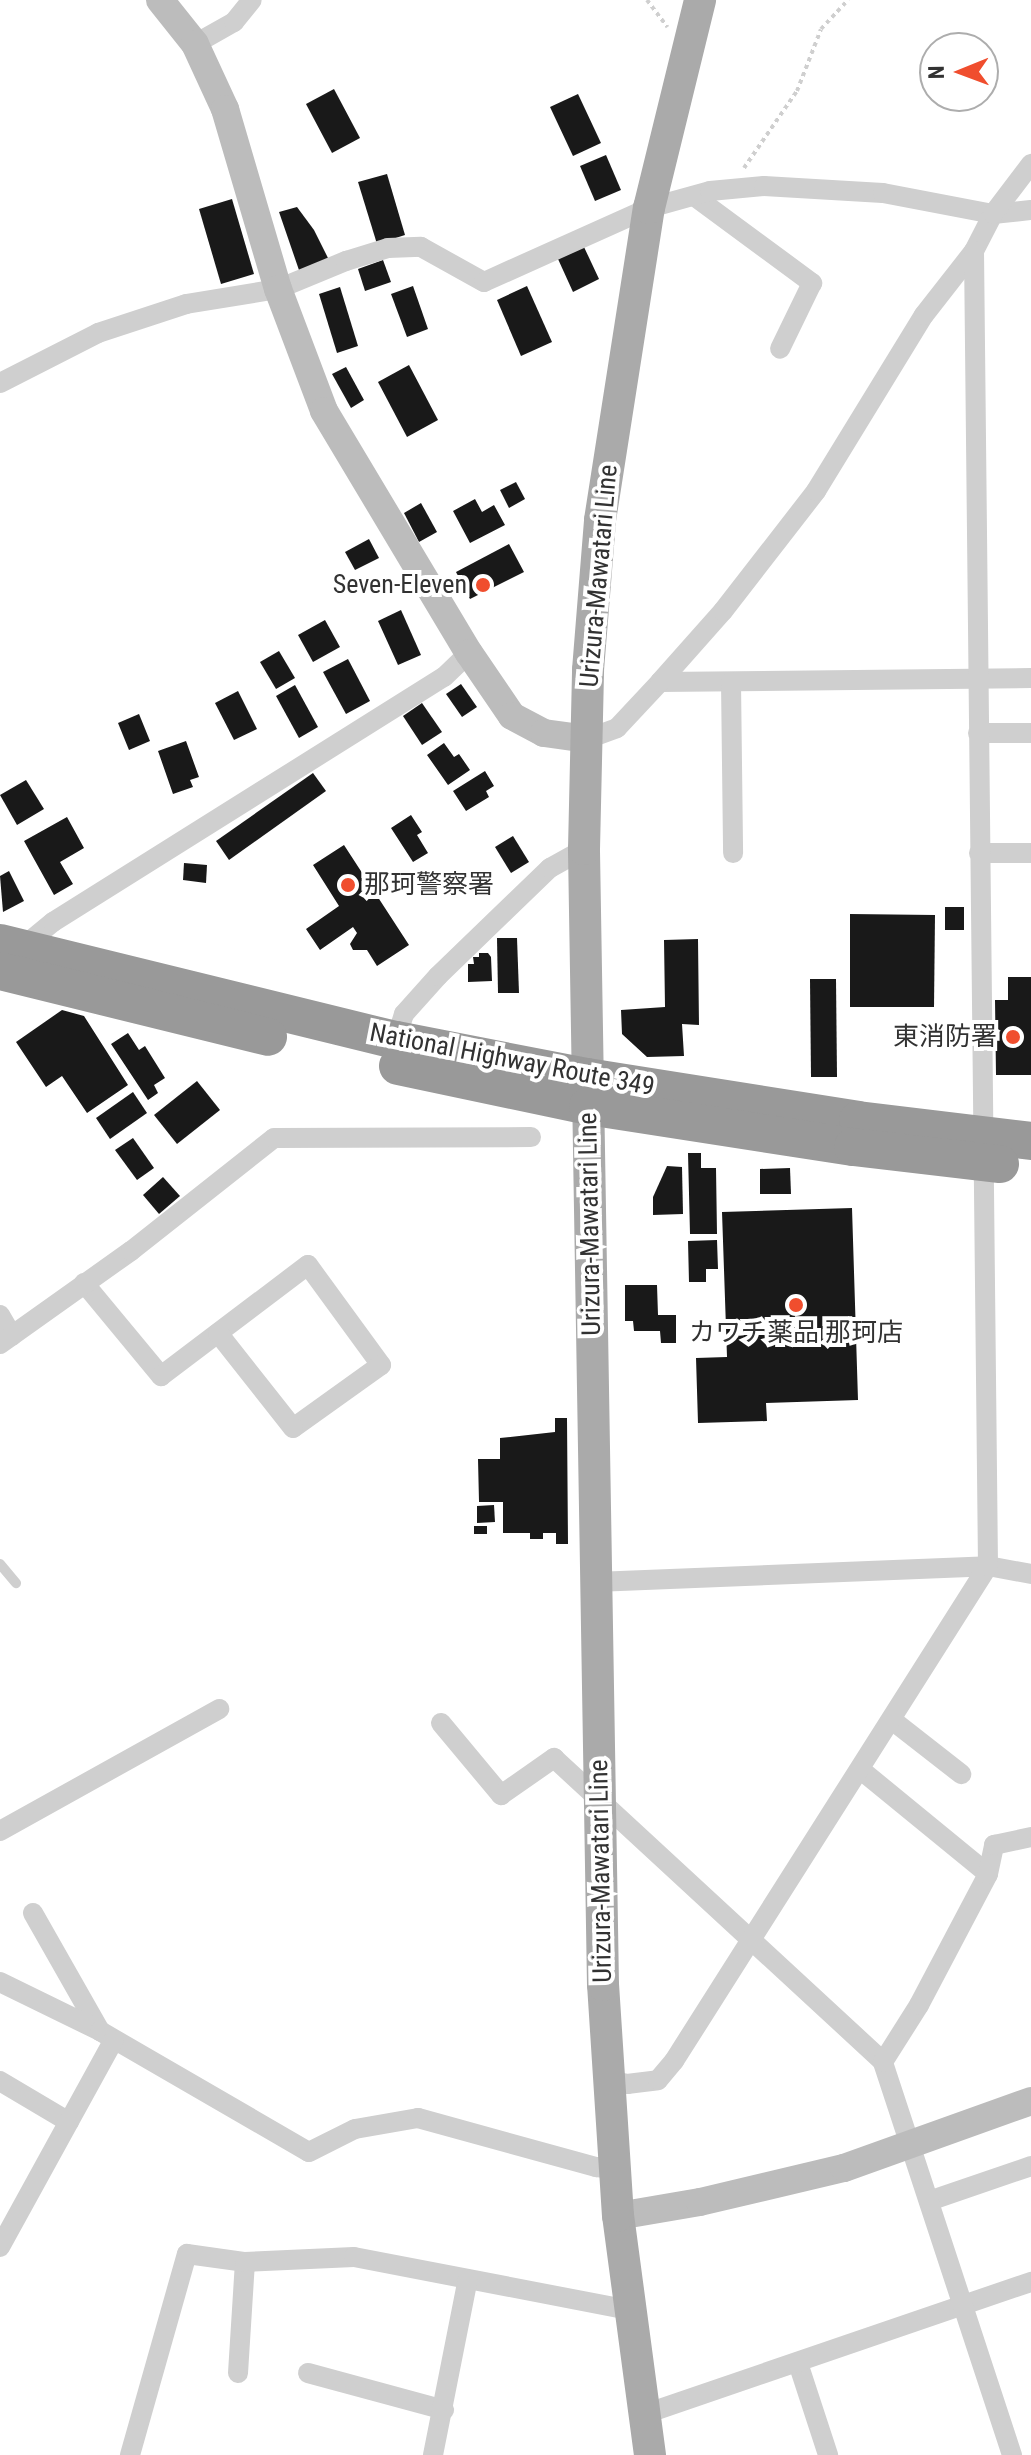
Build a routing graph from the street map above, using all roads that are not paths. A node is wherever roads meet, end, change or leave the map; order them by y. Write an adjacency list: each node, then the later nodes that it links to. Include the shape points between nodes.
1 (160, 0): 4 (street)
2 (252, 0): 4 (street, via 234,22)
3 (700, 0): 7 (main road, Urizura-Mawatari Line)
4 (195, 44): 11 (street, via 225,109)
5 (1031, 164): 9 (street)
6 (694, 196): 7 (street); 9 (street, via 764,186 883,193); 12 (street, via 812,283)
7 (649, 208): 11 (street, via 484,282 421,247 388,248); 21 (main road, Urizura-Mawatari Line, via 600,520)
8 (1031, 210): 9 (street)
9 (993, 214): 10 (street)
10 (974, 251): 16 (street); 17 (street, via 924,315 816,491)
11 (278, 289): 13 (street, via 186,304 98,333); 14 (street, via 324,411)
12 (780, 349)
13 (0, 383)
14 (469, 653): 21 (street, via 512,716 544,733); 26 (street, via 444,677)
15 (1031, 678): 16 (street)
16 (977, 679): 18 (street); 19 (street)
17 (660, 682): 18 (street); 21 (street, via 617,728)
18 (731, 682): 23 (street)
19 (978, 733): 20 (street); 24 (street)
20 (1031, 733)
21 (587, 739): 22 (main road, Urizura-Mawatari Line)
22 (584, 849): 27 (street, via 550,868 438,976 404,1014); 28 (main road, Urizura-Mawatari Line)
23 (733, 853)
24 (979, 853): 25 (street); 31 (street)
25 (1031, 853)
26 (5, 957): 27 (highway, National Highway Route 349); 28 (highway, National Highway Route 349, via 164,1014)
27 (396, 1040): 28 (highway, National Highway Route 349)
28 (587, 1091): 31 (highway, National Highway Route 349, via 853,1147); 40 (main road, Urizura-Mawatari Line)
29 (531, 1137): 33 (street, via 274,1138)
30 (1031, 1141): 31 (highway, National Highway Route 349)
31 (982, 1149): 32 (highway, National Highway Route 349); 38 (street)
32 (1031, 1168)
33 (84, 1283): 35 (street, via 161,1376); 36 (street)
34 (0, 1315): 36 (street)
35 (218, 1333): 35 (street, via 308,1265 381,1365 293,1428)
36 (6, 1340)
37 (0, 1564): 41 (lane)
38 (988, 1566): 39 (street); 40 (street); 43 (street)
39 (1031, 1574)
40 (595, 1582): 47 (main road, Urizura-Mawatari Line)
41 (16, 1583)
42 (219, 1709): 48 (street)
43 (892, 1720): 45 (street); 46 (street)
44 (441, 1723): 47 (street, via 501,1795 554,1758)
45 (861, 1770): 50 (street); 52 (street)
46 (961, 1774)
47 (600, 1804): 52 (street); 56 (main road, Urizura-Mawatari Line)
48 (0, 1831)
49 (1031, 1837): 50 (street, via 994,1845)
50 (988, 1874): 55 (street)
51 (33, 1913): 54 (street)
52 (750, 1942): 55 (street); 56 (street, via 658,2080 627,2084)
53 (0, 1982): 54 (street)
54 (107, 2035): 59 (street); 62 (street, via 309,2152 355,2129 418,2118)
55 (883, 2062): 60 (street)
56 (607, 2079): 62 (main road, Urizura-Mawatari Line)
57 (0, 2081): 59 (street)
58 (1031, 2101): 60 (street)
59 (69, 2122): 65 (street)
60 (909, 2146): 63 (street); 64 (street, via 792,2182)
61 (1031, 2166): 63 (street)
62 (615, 2169): 64 (main road, Urizura-Mawatari Line)
63 (929, 2201): 69 (street)
64 (618, 2216): 70 (main road, Urizura-Mawatari Line)
65 (0, 2247)
66 (245, 2262): 67 (street, via 354,2257); 72 (street); 76 (street, via 187,2254)
67 (468, 2279): 70 (street); 74 (street)
68 (1031, 2282): 69 (street)
69 (961, 2308): 71 (street); 80 (street)
70 (630, 2310): 75 (main road, Urizura-Mawatari Line)
71 (798, 2363): 75 (street); 79 (street)
72 (238, 2373)
73 (308, 2373): 74 (street)
74 (444, 2410): 77 (street)
75 (645, 2414): 78 (main road, Urizura-Mawatari Line)
76 (130, 2455)
77 (433, 2455)
78 (650, 2455)
79 (828, 2455)
80 (1012, 2455)

